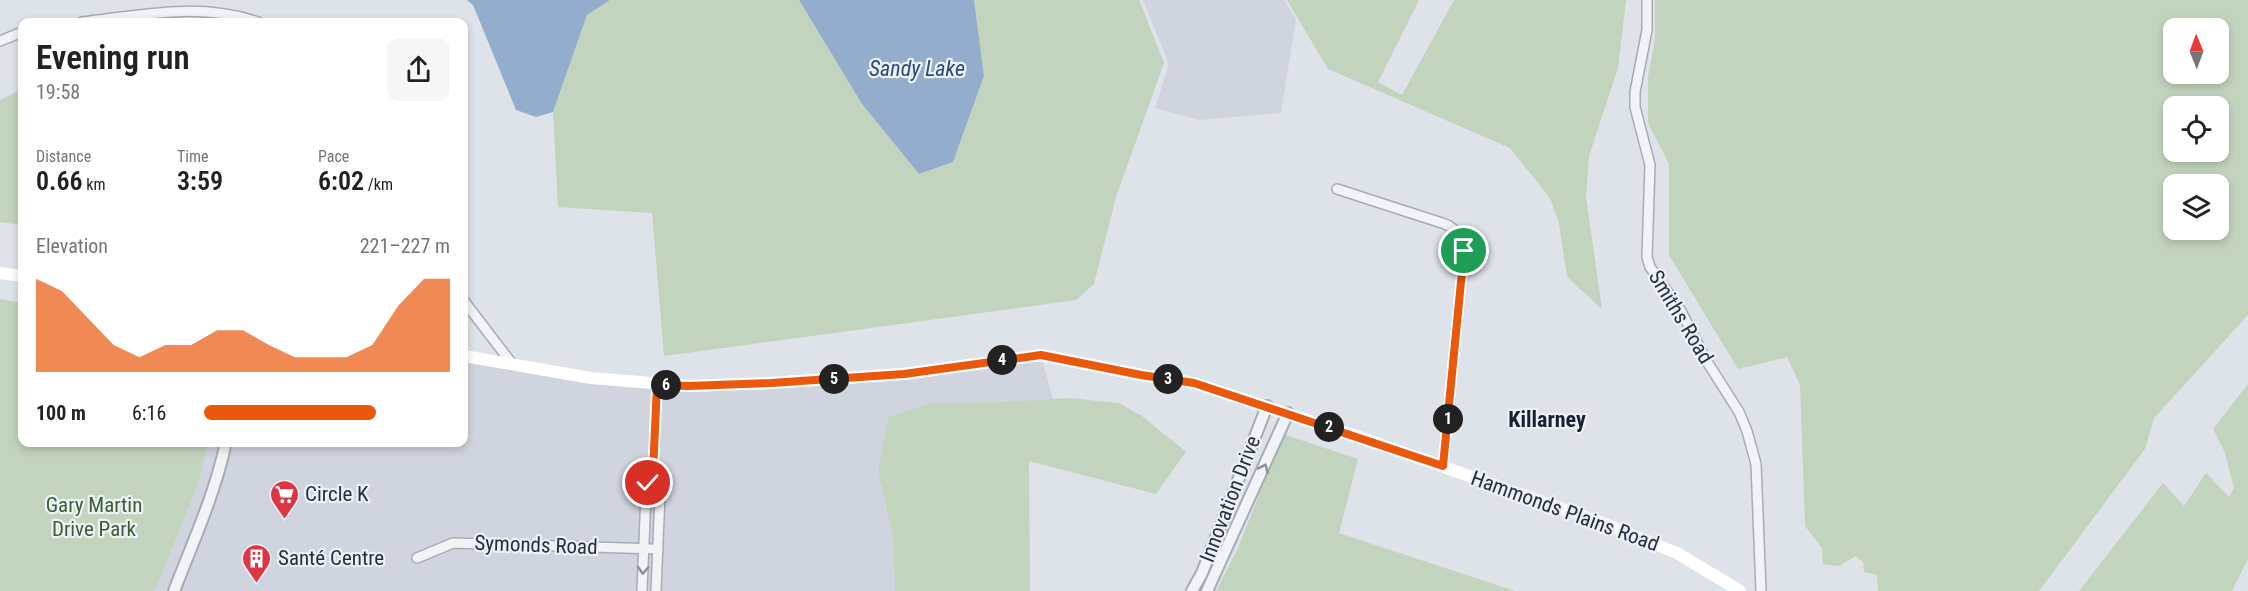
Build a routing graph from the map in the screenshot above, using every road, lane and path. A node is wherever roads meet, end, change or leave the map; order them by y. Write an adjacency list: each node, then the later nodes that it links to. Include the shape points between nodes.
1 (1647, 0): 27 (street, Smiths Road, via 1647,30 1635,107 1650,165 1647,257 1748,431 1756,464)
2 (113, 18): 3 (street, via 201,10)
3 (244, 18)
4 (18, 34): 5 (street)
5 (0, 41)
6 (1336, 189): 16 (street, via 1445,224 1454,228 1463,242)
7 (0, 273): 8 (main road)
8 (18, 275)
9 (468, 306): 11 (street)
10 (468, 357): 11 (main road, Hammonds Plains Road)
11 (513, 365): 12 (main road, Hammonds Plains Road)
12 (657, 385): 13 (main road, Hammonds Plains Road, via 771,383 904,374 1041,355 1194,383); 17 (street)
13 (1267, 406): 14 (main road, Hammonds Plains Road); 24 (street, Innovation Drive)
14 (1288, 413): 16 (main road, Hammonds Plains Road); 25 (street, Innovation Drive, one-way to 14)
15 (225, 447): 21 (street, via 220,474)
16 (1443, 466): 26 (main road, Hammonds Plains Road, via 1677,553)
17 (653, 472): 18 (street, via 646,494); 19 (street, via 660,494)
18 (644, 549): 19 (street, Symonds Road); 20 (street, Symonds Road, via 453,543); 22 (street, one-way to 22)
19 (658, 549): 23 (street)
20 (417, 558)
21 (174, 591)
22 (642, 591)
23 (656, 591)
24 (1192, 591)
25 (1207, 591)
26 (1740, 591)
27 (1761, 591)

